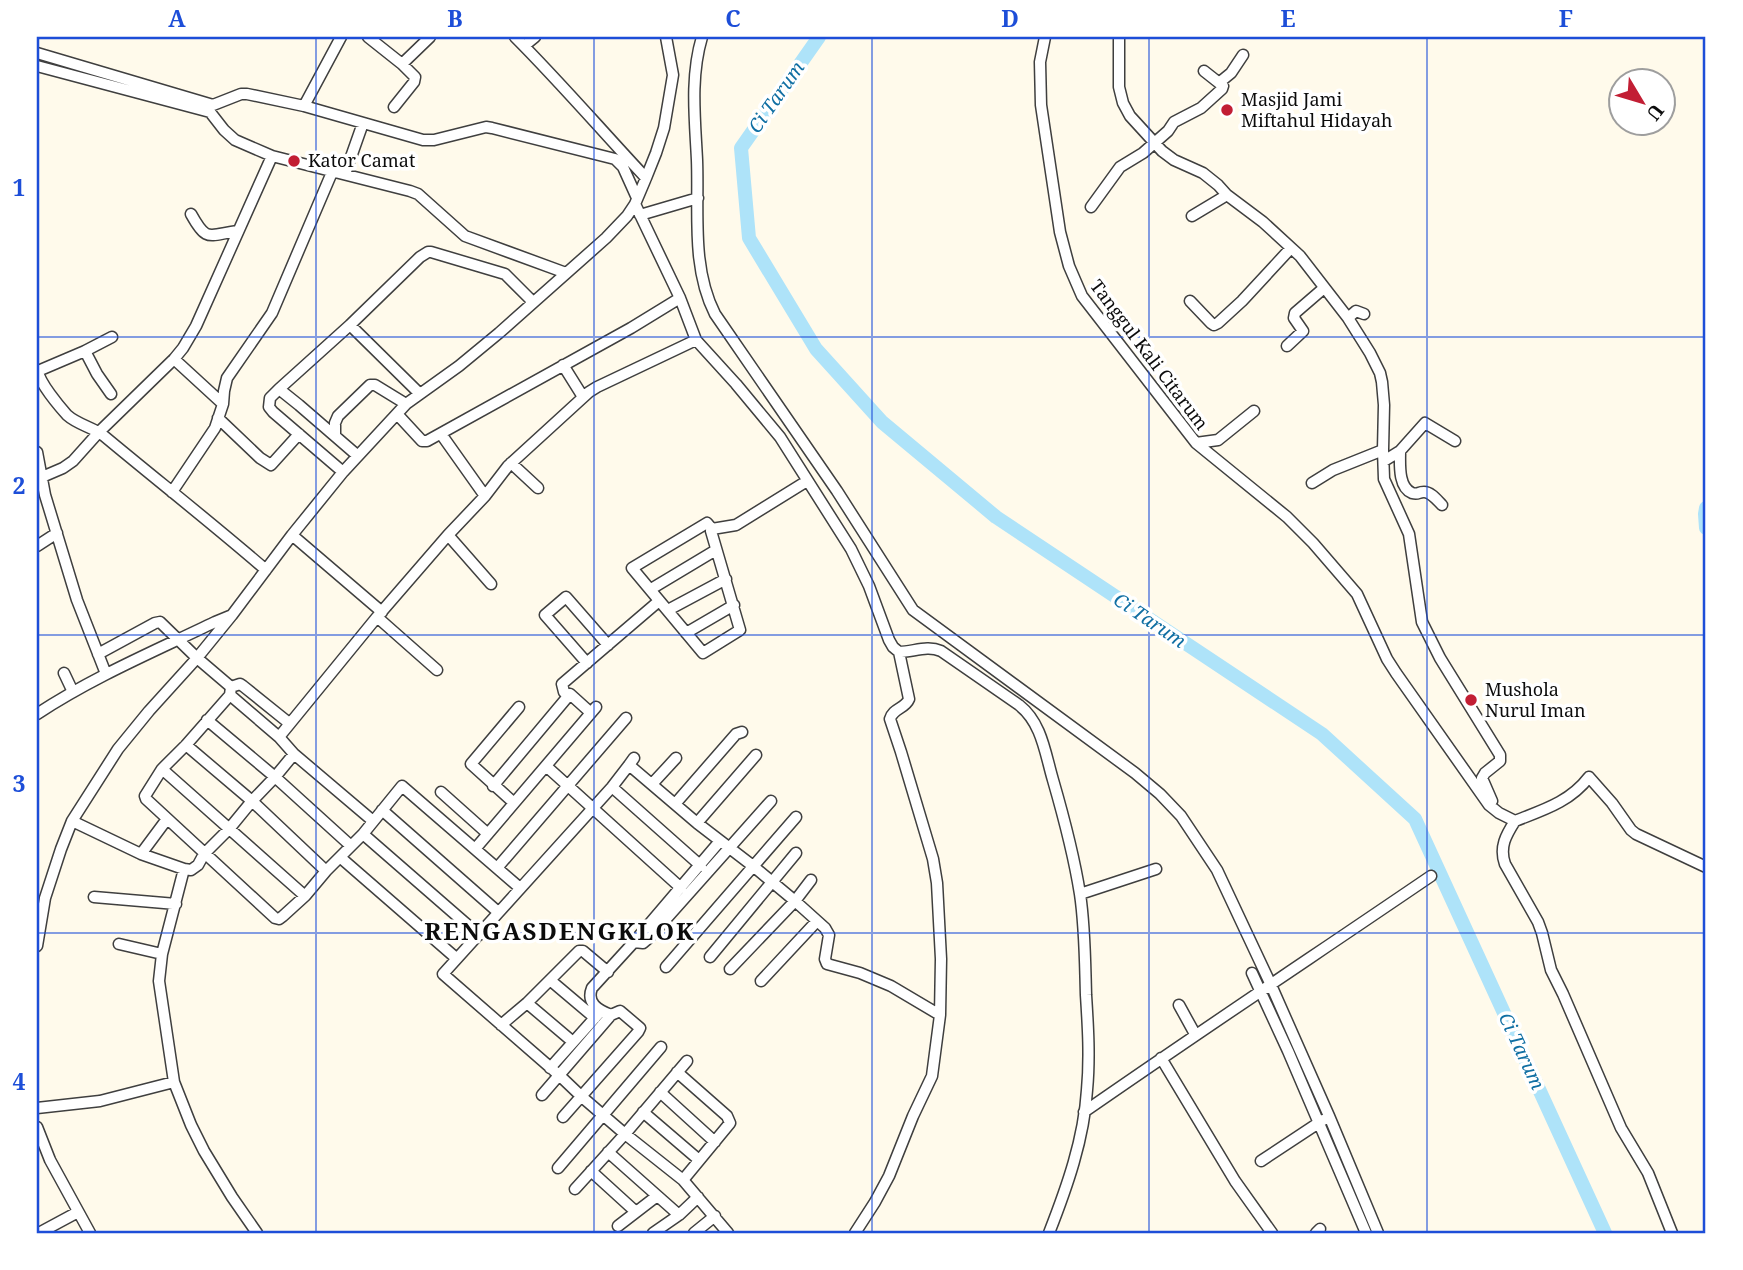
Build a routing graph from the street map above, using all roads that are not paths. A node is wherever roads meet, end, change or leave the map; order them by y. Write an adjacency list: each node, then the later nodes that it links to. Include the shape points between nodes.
1 (341, 37): 19 (street)
2 (368, 37): 13 (street)
3 (429, 37): 13 (street)
4 (515, 37): 10 (street)
5 (535, 37): 10 (street)
6 (666, 37): 17 (street)
7 (702, 37): 14 (street)
8 (1045, 37): 66 (street, Tanggul Kali Citarum, via 1040,62 1041,105 1069,267 1082,296)
9 (1119, 37): 23 (street, via 1120,94 1130,116)
10 (524, 46): 27 (street)
11 (37, 53): 21 (street)
12 (1243, 55): 18 (street)
13 (402, 64): 20 (street, via 415,80)
14 (695, 65): 17 (street); 29 (street)
15 (37, 66): 21 (street)
16 (1204, 71): 18 (street)
17 (673, 75): 27 (street, via 664,128)
18 (1220, 82): 23 (street, via 1222,89 1201,108 1174,122)
19 (304, 106): 21 (street, via 241,94); 22 (street)
20 (394, 107)
21 (211, 108): 24 (street, via 228,134)
22 (363, 123): 26 (street); 30 (street, via 428,141 485,127 610,157 623,167)
23 (1154, 143): 28 (street, via 1174,160 1203,173); 31 (street, via 1120,167)
24 (272, 156): 25 (street); 35 (street)
25 (332, 170): 26 (street); 56 (street, via 272,313 227,378)
26 (345, 174): 37 (street, via 418,194 465,236)
27 (646, 178): 30 (street)
28 (1227, 195): 34 (street); 36 (street)
29 (698, 198): 33 (street); 185 (street, via 700,262 715,314 837,491 909,606 1135,773 1181,816 1217,870)
30 (636, 201): 33 (street); 37 (street, via 612,232)
31 (1091, 207)
32 (191, 214): 35 (street, via 205,234)
33 (640, 215): 39 (street)
34 (1192, 216)
35 (238, 231): 49 (street, via 196,326)
36 (1291, 248): 38 (street); 40 (street, via 1217,324)
37 (566, 274): 41 (street)
38 (1324, 288): 43 (street); 47 (street, via 1295,313 1303,331)
39 (680, 298): 46 (street); 50 (street)
40 (1190, 301)
41 (533, 302): 44 (street, via 505,274 428,252); 54 (street)
42 (1364, 314): 43 (street, via 1356,311)
43 (1348, 318): 70 (street, via 1380,373)
44 (350, 325): 52 (street); 54 (street)
45 (112, 337): 48 (street)
46 (696, 340): 55 (street); 74 (street, via 780,437)
47 (1287, 346)
48 (85, 351): 51 (street); 53 (street)
49 (174, 359): 56 (street); 61 (street)
50 (563, 365): 55 (street); 63 (street)
51 (37, 371): 61 (street, via 67,414)
52 (279, 389): 62 (street, via 269,407); 64 (street)
53 (111, 394)
54 (420, 394): 57 (street)
55 (583, 397): 71 (street)
56 (223, 404): 60 (street)
57 (406, 404): 59 (street); 64 (street, via 370,385 338,416)
58 (1254, 411): 66 (street, via 1221,438)
59 (397, 414): 63 (street, via 422,441); 69 (street)
60 (218, 418): 62 (street, via 271,465); 77 (street)
61 (99, 432): 73 (street, via 68,465); 77 (street)
62 (299, 434): 72 (street)
63 (441, 435): 78 (street)
64 (335, 436): 69 (street)
65 (1455, 441): 68 (street, via 1425,423)
66 (1196, 443): 134 (street, Tanggul Kali Citarum, via 1287,517 1350,585 1396,673)
67 (37, 452): 73 (street)
68 (1400, 452): 70 (street); 80 (street, via 1405,487 1417,494 1431,494)
69 (358, 456): 72 (street)
70 (1383, 456): 75 (street, via 1333,470); 134 (street, via 1384,480 1411,542 1422,622 1500,755 1500,761 1482,778)
71 (511, 463): 76 (street); 78 (street)
72 (343, 472): 83 (street)
73 (42, 477): 79 (street)
74 (807, 481): 81 (street, via 736,525); 99 (street, via 851,549 891,644)
75 (1312, 483)
76 (538, 488)
77 (172, 492): 87 (street)
78 (485, 496): 84 (street)
79 (41, 497): 82 (street)
80 (1441, 505)
81 (712, 528): 86 (street); 90 (street, via 707,523 632,568)
82 (57, 533): 85 (street); 100 (street)
83 (292, 535): 87 (street); 94 (street)
84 (448, 535): 89 (street); 94 (street)
85 (37, 546)
86 (716, 550): 88 (street); 90 (street)
87 (266, 570): 95 (street)
88 (726, 579): 92 (street); 93 (street)
89 (491, 584)
90 (651, 589): 91 (street)
91 (659, 601): 93 (street); 98 (street)
92 (734, 605): 96 (street); 96 (street, via 740,630 703,653)
93 (668, 610): 96 (street)
94 (379, 614): 103 (street); 113 (street)
95 (232, 615): 97 (street); 101 (street)
96 (686, 633)
97 (177, 640): 100 (street, via 157,622); 101 (street); 105 (street)
98 (608, 645): 102 (street); 102 (street, via 566,597 545,615)
99 (899, 652): 164 (street, via 938,649 1034,719); 188 (street, via 909,699 892,713 890,721 933,859)
100 (98, 654): 105 (street)
101 (197, 659): 106 (street); 137 (street, via 118,749)
102 (587, 663): 108 (street, via 562,684)
103 (437, 670)
104 (64, 673): 107 (street)
105 (106, 674): 107 (street)
106 (231, 691): 112 (street); 113 (street, via 240,684); 115 (street)
107 (73, 692): 110 (street)
108 (568, 696): 120 (street, via 594,710); 124 (street)
109 (519, 707): 124 (street, via 471,764)
110 (37, 713)
111 (626, 718): 125 (street)
112 (207, 720): 116 (street); 122 (street)
113 (289, 723): 115 (street)
114 (742, 732): 131 (street)
115 (279, 737): 117 (street)
116 (186, 745): 121 (street); 128 (street)
117 (294, 754): 122 (street); 138 (street)
118 (756, 755): 140 (street)
119 (676, 758): 123 (street)
120 (546, 766): 125 (street); 130 (street)
121 (162, 769): 136 (street, via 145,796); 141 (street)
122 (275, 777): 128 (street); 145 (street)
123 (652, 784): 126 (street, via 632,762); 131 (street)
124 (493, 786): 130 (street)
125 (568, 787): 132 (street); 155 (street)
126 (612, 787): 132 (street); 152 (street)
127 (441, 792): 143 (street)
128 (252, 800): 141 (street); 158 (street)
129 (771, 801): 147 (street)
130 (514, 803): 143 (street)
131 (675, 804): 140 (street)
132 (591, 808): 162 (street); 163 (street)
133 (382, 810): 138 (street); 146 (street, via 402,786); 170 (street)
134 (1499, 813): 139 (street, Tanggul Kali Citarum)
135 (796, 817): 153 (street)
136 (167, 819): 148 (street); 150 (street)
137 (72, 821): 148 (street); 167 (street)
138 (373, 821): 142 (street)
139 (1514, 821): 154 (street, via 1557,805 1589,777 1636,834); 238 (street, via 1502,848 1505,864 1538,922 1550,970)
140 (697, 823): 144 (street)
141 (229, 829): 150 (street); 165 (street)
142 (363, 834): 145 (street); 172 (street)
143 (488, 834): 146 (street)
144 (720, 841): 147 (street); 152 (street)
145 (351, 846): 151 (street)
146 (475, 849): 155 (street)
147 (729, 849): 153 (street); 173 (street, via 650,937 643,943)
148 (141, 853): 156 (street)
149 (796, 853): 161 (street)
150 (204, 854): 156 (street, via 198,865); 165 (street, via 275,918)
151 (341, 858): 158 (street); 178 (street)
152 (701, 866): 163 (street)
153 (753, 866): 161 (street); 179 (street)
154 (1706, 867)
155 (497, 868): 162 (street)
156 (184, 869): 169 (street)
157 (1156, 869): 164 (street)
158 (326, 871): 165 (street)
159 (1431, 876): 185 (street)
160 (811, 880): 168 (street)
161 (773, 883): 168 (street); 177 (street)
162 (520, 888): 170 (street)
163 (681, 888): 173 (street)
164 (1080, 894): 205 (street, via 1088,1030)
165 (305, 896)
166 (94, 897): 169 (street)
167 (41, 899): 175 (street)
168 (795, 901): 171 (street); 180 (street)
169 (176, 904): 176 (street)
170 (498, 912): 172 (street)
171 (817, 921): 184 (street); 188 (street, via 829,935 827,964 891,986)
172 (479, 935): 178 (street)
173 (634, 942): 181 (street)
174 (119, 944): 176 (street)
175 (37, 946)
176 (162, 954): 199 (street, via 159,981)
177 (710, 957)
178 (456, 958): 190 (street, via 443,974)
179 (666, 967)
180 (730, 970)
181 (608, 972): 183 (street, via 579,951); 189 (street, via 589,995)
182 (1252, 973): 185 (street)
183 (550, 980): 186 (street); 189 (street)
184 (761, 981)
185 (1266, 988): 191 (street); 207 (street); 209 (street)
186 (527, 1003): 190 (street); 192 (street)
187 (1179, 1005): 191 (street)
188 (940, 1014): 233 (street, via 932,1076 890,1176)
189 (602, 1015): 192 (street); 198 (street); 202 (street, via 620,1011 637,1024 638,1032)
190 (501, 1025): 196 (street)
191 (1195, 1034): 194 (street)
192 (573, 1042): 196 (street)
193 (661, 1048): 206 (street)
194 (1161, 1058): 205 (street); 235 (street)
195 (687, 1061): 197 (street)
196 (551, 1068): 198 (street)
197 (677, 1072): 200 (street); 212 (street, via 730,1119)
198 (559, 1075): 201 (street); 202 (street)
199 (174, 1082): 203 (street, via 100,1101); 229 (street, via 204,1152)
200 (660, 1092): 204 (street); 212 (street)
201 (542, 1095)
202 (582, 1097): 206 (street); 208 (street)
203 (37, 1108)
204 (643, 1112): 211 (street); 214 (street)
205 (1084, 1112): 234 (street, via 1071,1170)
206 (604, 1115): 211 (street); 216 (street)
207 (1329, 1116): 209 (street); 237 (street)
208 (564, 1117)
209 (1318, 1122): 215 (street); 236 (street)
210 (37, 1127): 222 (street)
211 (625, 1134): 213 (street); 218 (street)
212 (715, 1142): 214 (street)
213 (608, 1152): 217 (street); 220 (street)
214 (699, 1160): 218 (street)
215 (1261, 1161)
216 (558, 1168)
217 (591, 1171): 219 (street); 223 (street)
218 (683, 1180): 221 (street)
219 (575, 1189)
220 (657, 1196): 223 (street); 224 (street)
221 (698, 1197): 224 (street); 225 (street)
222 (78, 1212): 227 (street); 228 (street)
223 (636, 1212): 226 (street)
224 (679, 1214): 230 (street)
225 (715, 1216): 231 (street); 232 (street)
226 (618, 1226)
227 (39, 1233)
228 (90, 1233)
229 (257, 1233)
230 (653, 1233)
231 (694, 1233)
232 (728, 1233)
233 (855, 1233)
234 (1049, 1233)
235 (1272, 1233)
236 (1366, 1233)
237 (1378, 1233)
238 (1672, 1233)

